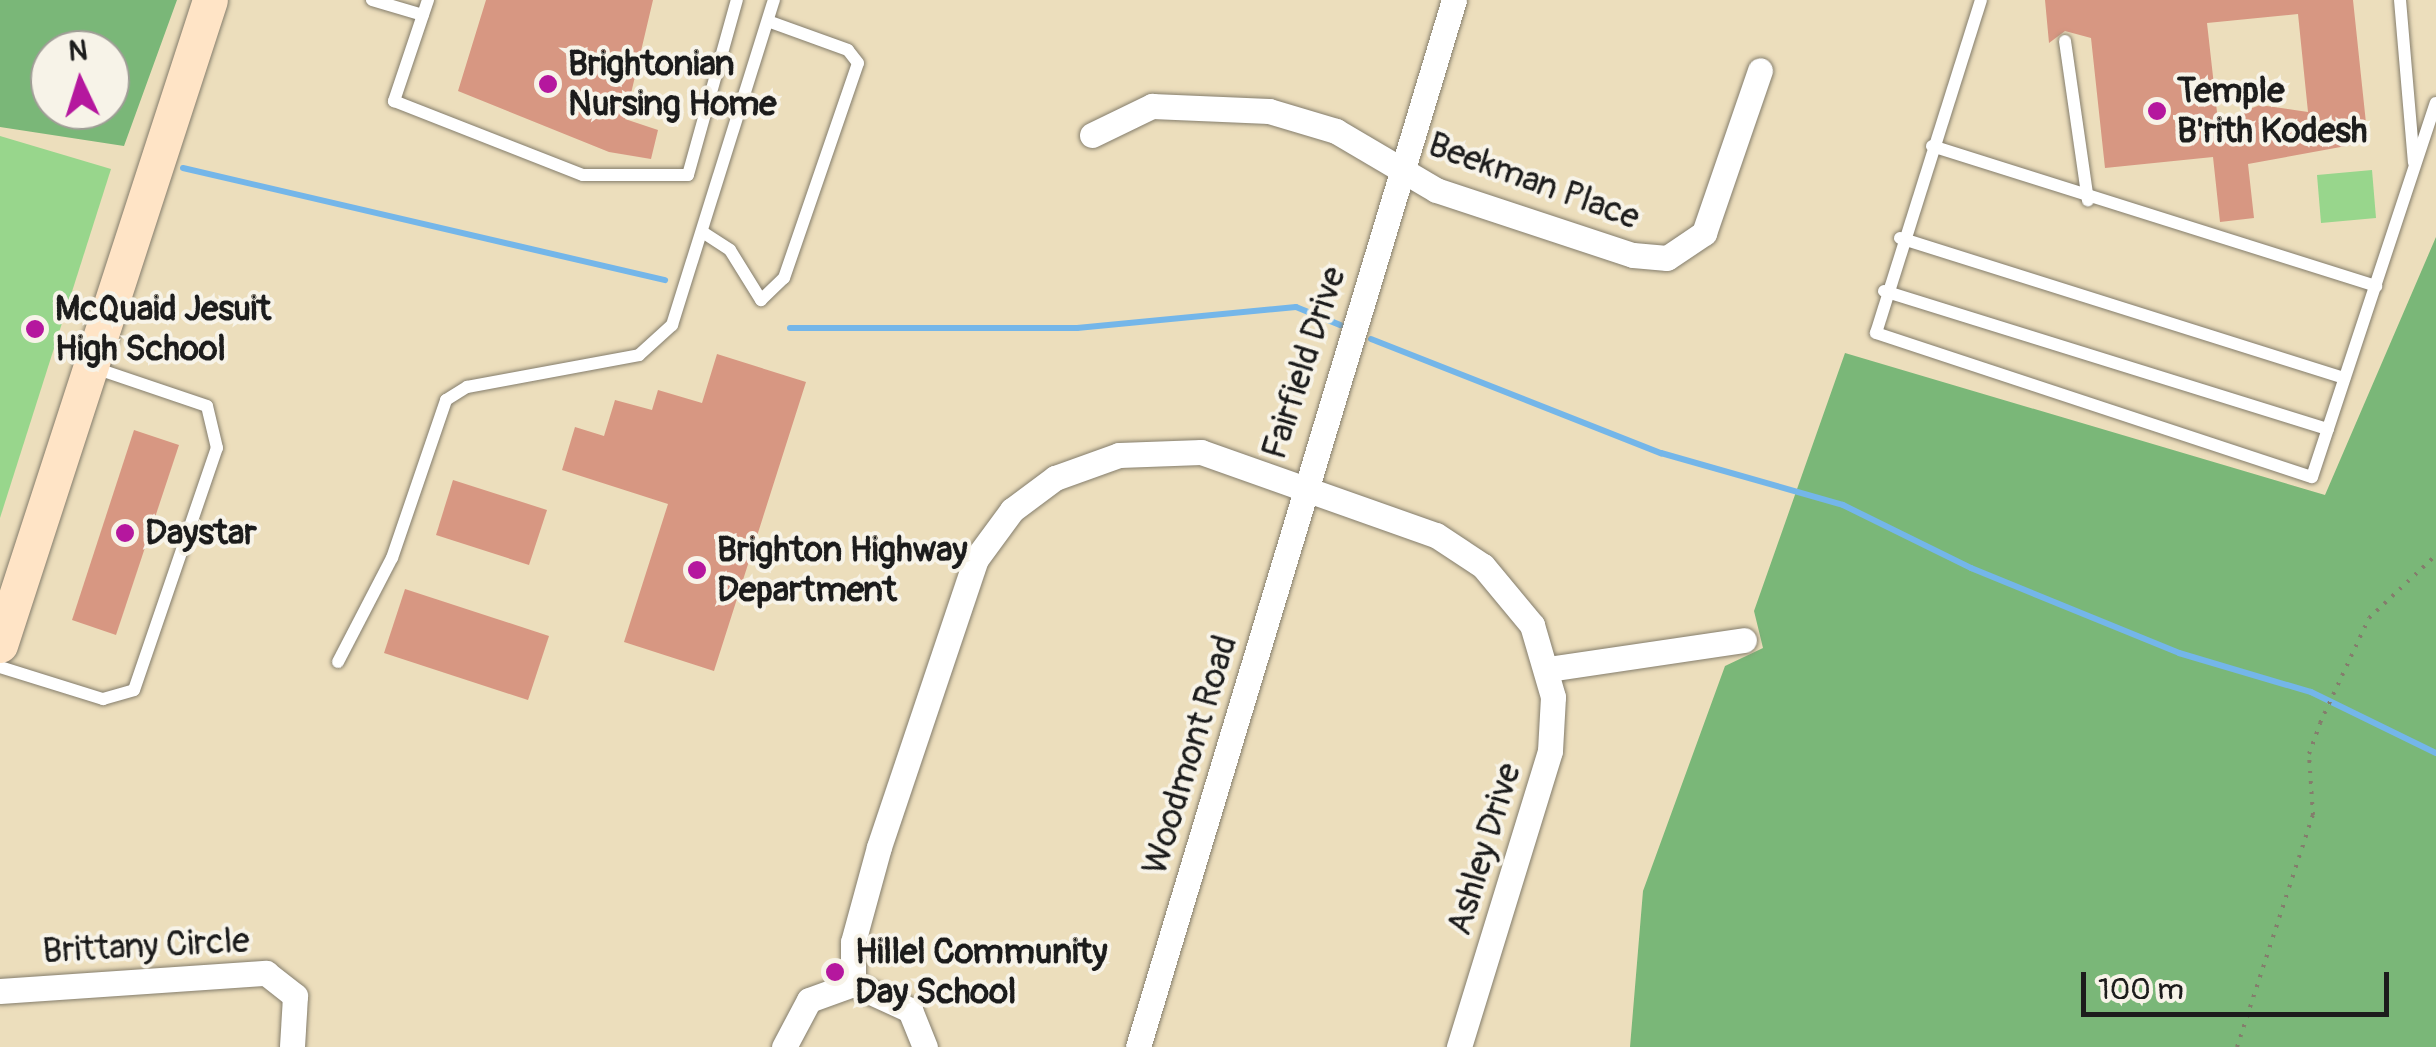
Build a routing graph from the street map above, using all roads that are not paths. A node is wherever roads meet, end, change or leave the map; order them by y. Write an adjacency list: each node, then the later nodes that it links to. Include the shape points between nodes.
1 (210, 0): 23 (street)
2 (372, 0): 9 (lane)
3 (428, 0): 9 (lane)
4 (736, 0): 9 (lane, via 688,175 583,176 394,100)
5 (774, 0): 10 (lane)
6 (1454, 0): 16 (street, Fairfield Drive)
7 (1981, 0): 15 (lane)
8 (2400, 0): 17 (lane)
9 (423, 15)
10 (768, 21): 19 (lane); 19 (lane, via 848,50 858,63 784,278 761,300 730,250)
11 (2065, 41): 18 (lane)
12 (1760, 70): 16 (street, Beekman Place, via 1704,233 1667,258 1472,202)
13 (2436, 102): 17 (lane)
14 (1092, 135): 16 (street, via 1152,106 1269,111 1336,131)
15 (1932, 146): 18 (lane); 20 (lane)
16 (1400, 168): 26 (street, Fairfield Drive)
17 (2414, 170): 21 (lane)
18 (2088, 200): 21 (lane)
19 (704, 233): 29 (lane, via 672,325 639,355 467,387 446,400 392,558)
20 (1900, 238): 22 (lane); 24 (lane)
21 (2376, 286): 24 (lane)
22 (1884, 291): 25 (lane); 25 (lane, via 1876,333 2238,454 2312,477)
23 (88, 366): 28 (street); 30 (lane, via 207,406 217,448 134,690 104,699)
24 (2344, 378): 25 (lane)
25 (2328, 430)
26 (1309, 484): 31 (street, Ashley Drive, via 1436,535 1483,566 1532,625); 32 (street, Fairfield Drive, via 1202,452 1145,452 1085,464 1012,510 964,583 863,904); 37 (street, Woodmont Road)
27 (1744, 640): 31 (street)
28 (0, 645)
29 (338, 662)
30 (0, 667)
31 (1548, 669): 38 (street, Ashley Drive, via 1550,751)
32 (853, 984): 35 (street, via 809,1000); 36 (street, via 894,996)
33 (0, 991): 34 (street, Brittany Circle, via 266,973 296,996)
34 (292, 1047)
35 (784, 1047)
36 (925, 1047)
37 (1138, 1047)
38 (1459, 1047)

